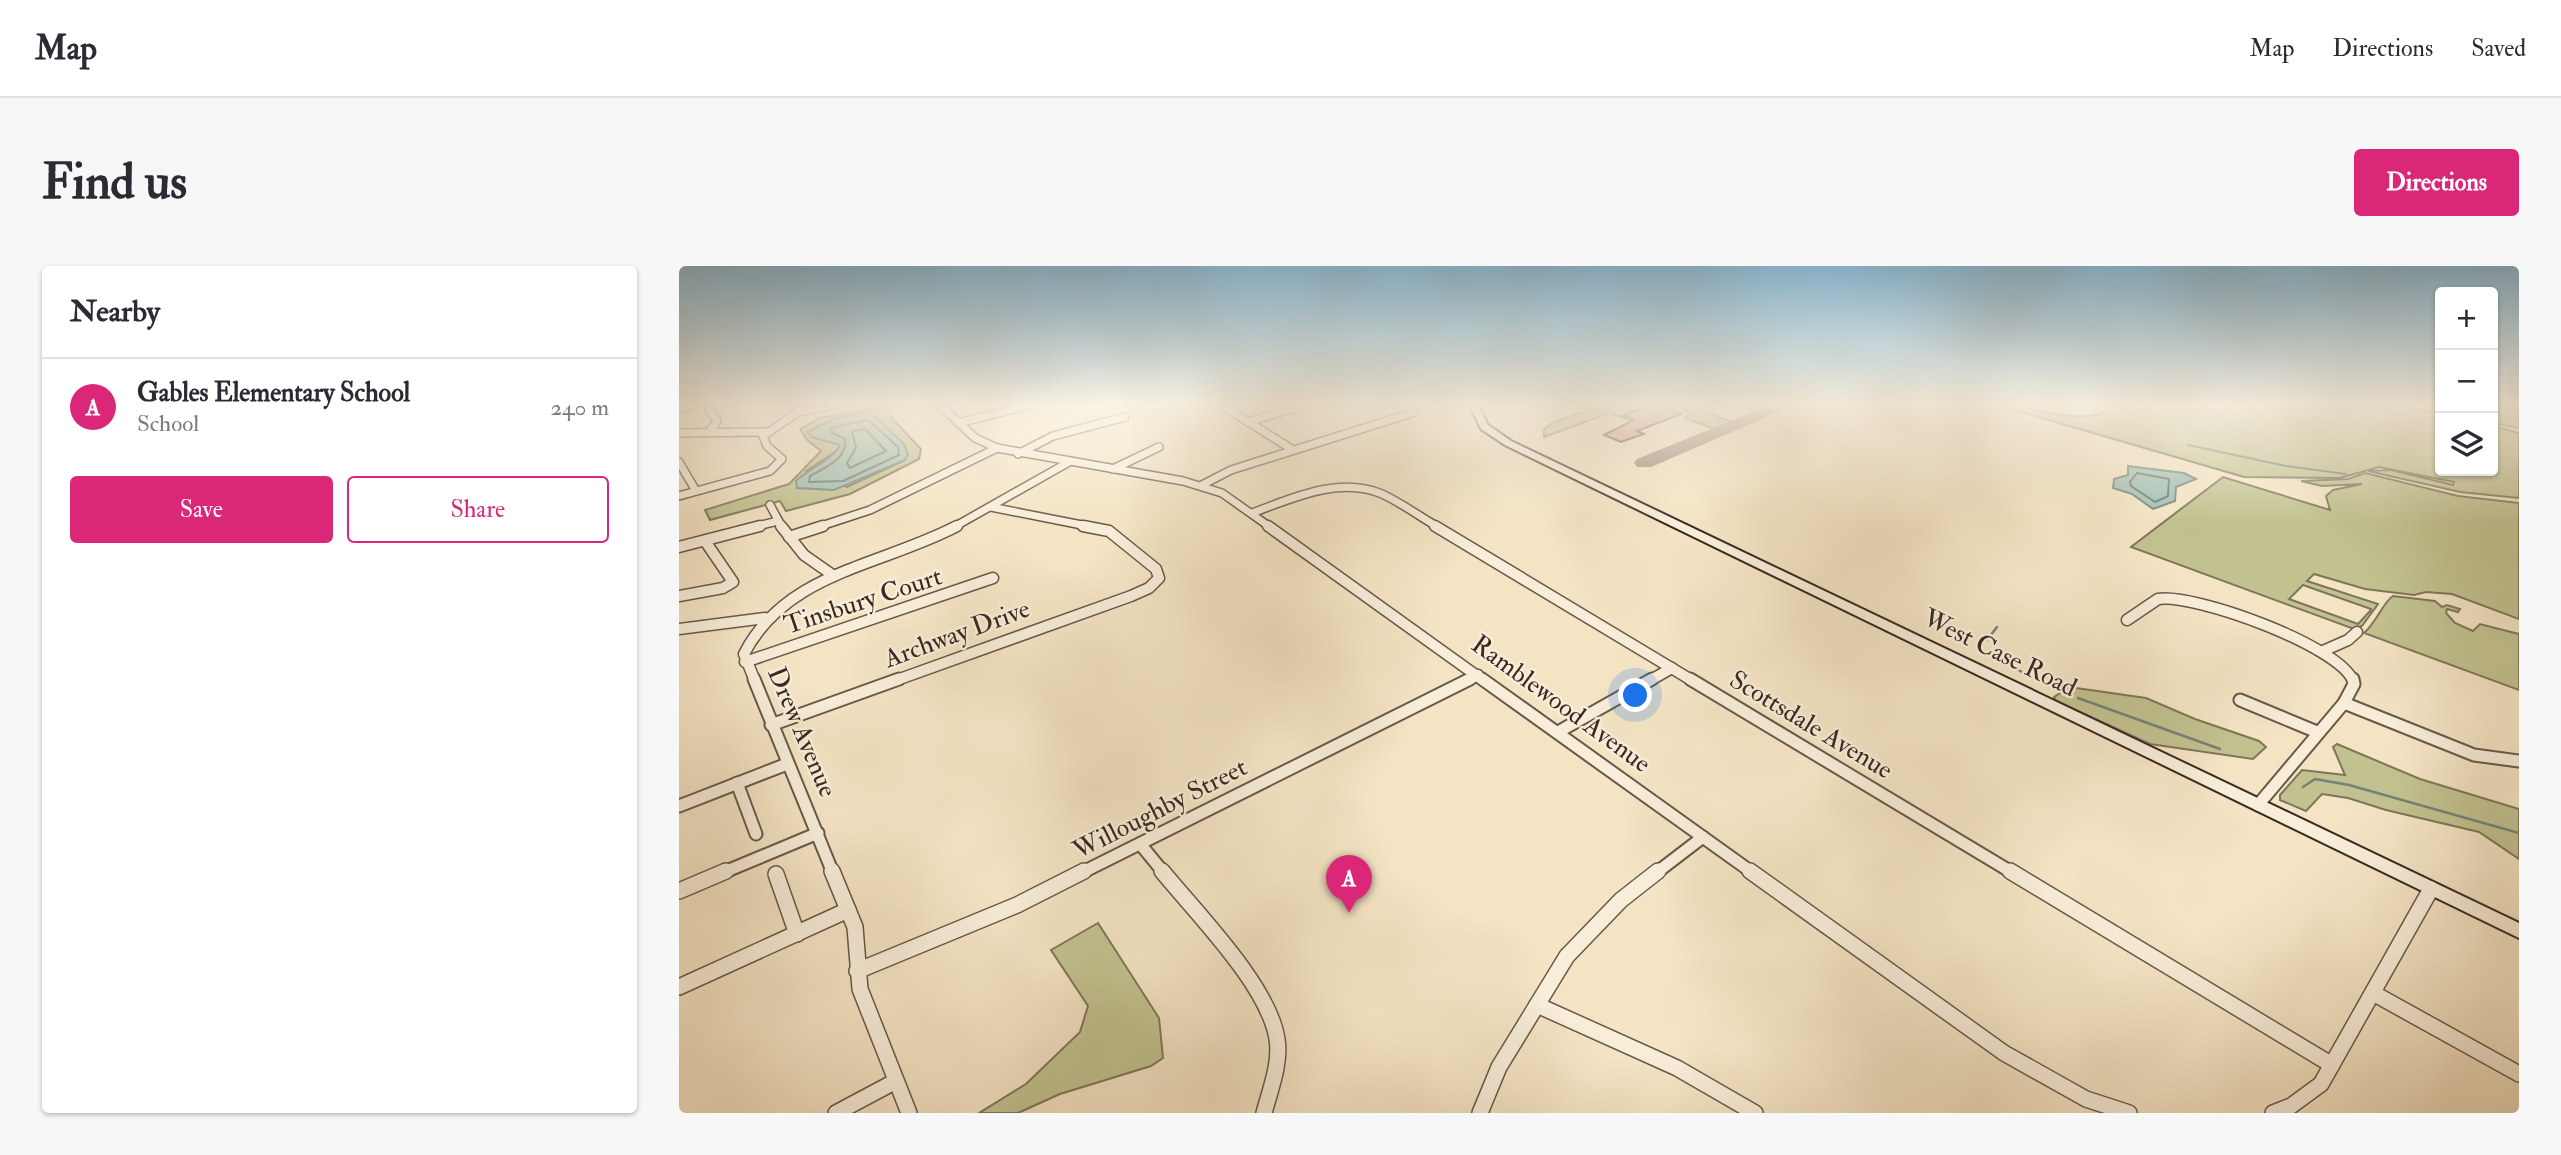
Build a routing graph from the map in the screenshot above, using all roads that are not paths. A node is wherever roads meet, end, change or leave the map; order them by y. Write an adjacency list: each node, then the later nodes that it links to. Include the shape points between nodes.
1 (766, 444): 15 (street, via 782,459 769,471)
2 (986, 444): 8 (street, Ramblewood Avenue)
3 (1038, 444): 10 (street)
4 (1283, 444): 9 (street)
5 (1313, 444): 9 (street)
6 (1510, 444): 43 (main road, West Case Road)
7 (1160, 447): 13 (street)
8 (997, 449): 10 (street, Ramblewood Avenue); 21 (street, via 863,513)
9 (1293, 450): 14 (street, via 1231,470)
10 (1018, 454): 12 (street, Ramblewood Avenue)
11 (679, 461): 15 (street)
12 (1069, 462): 13 (street, Ramblewood Avenue); 18 (street, Drew Avenue)
13 (1113, 469): 14 (street, Ramblewood Avenue)
14 (1202, 485): 19 (street, Ramblewood Avenue)
15 (696, 491): 16 (street)
16 (679, 496)
17 (770, 505): 20 (street)
18 (991, 507): 24 (street, Drew Avenue, via 914,547); 37 (street, Archway Drive, via 1109,531 1156,569 1156,582 1118,600)
19 (1252, 513): 33 (street, Scottsdale Avenue, via 1333,488 1376,492); 34 (street, Ramblewood Avenue)
20 (778, 521): 21 (street); 22 (street)
21 (789, 537): 24 (street, via 809,562)
22 (705, 541): 23 (street); 26 (street, via 733,582)
23 (679, 547)
24 (834, 576): 27 (street, Drew Avenue)
25 (993, 578): 32 (street, Tinsbury Court)
26 (679, 596)
27 (765, 618): 29 (street); 32 (street, Drew Avenue, via 746,646)
28 (2127, 620): 31 (street, via 2153,600 2182,599)
29 (679, 629)
30 (2357, 632): 31 (street)
31 (2323, 652): 36 (street, via 2343,665 2353,679)
32 (745, 662): 37 (street, Drew Avenue)
33 (1672, 668): 38 (street); 59 (street, Scottsdale Avenue)
34 (1478, 676): 38 (street, Ramblewood Avenue); 48 (street, Willoughby Street)
35 (2240, 700): 39 (street)
36 (2344, 703): 39 (street); 40 (street, via 2474,755)
37 (771, 724): 41 (street, Drew Avenue)
38 (1558, 732): 47 (street, Ramblewood Avenue)
39 (2317, 732): 43 (street)
40 (2519, 761)
41 (787, 764): 42 (street); 45 (street, Drew Avenue)
42 (737, 783): 44 (street); 46 (street)
43 (2258, 805): 50 (main road, West Case Road)
44 (679, 806)
45 (818, 833): 51 (street); 52 (street, Drew Avenue)
46 (756, 834)
47 (1703, 838): 58 (street, via 1621,900 1567,956); 67 (street, Ramblewood Avenue, via 2013,1058 2086,1099)
48 (1141, 845): 55 (street, Willoughby Street, via 1017,905); 64 (street, via 1262,995 1277,1039 1276,1068)
49 (776, 874): 54 (street)
50 (2431, 888): 53 (main road, West Case Road); 57 (street)
51 (679, 891)
52 (848, 910): 54 (street); 55 (street, Drew Avenue, via 855,927)
53 (2519, 931)
54 (797, 934): 56 (street)
55 (857, 971): 61 (street, Drew Avenue)
56 (679, 987)
57 (2373, 993): 59 (street); 60 (street)
58 (1537, 1005): 65 (street, via 1499,1067); 66 (street, via 1677,1068)
59 (2332, 1065): 68 (street, via 2321,1084)
60 (2519, 1074)
61 (896, 1081): 62 (street); 63 (street, Drew Avenue)
62 (836, 1113)
63 (909, 1113)
64 (1265, 1113)
65 (1480, 1113)
66 (1755, 1113)
67 (2129, 1113)
68 (2273, 1113)

